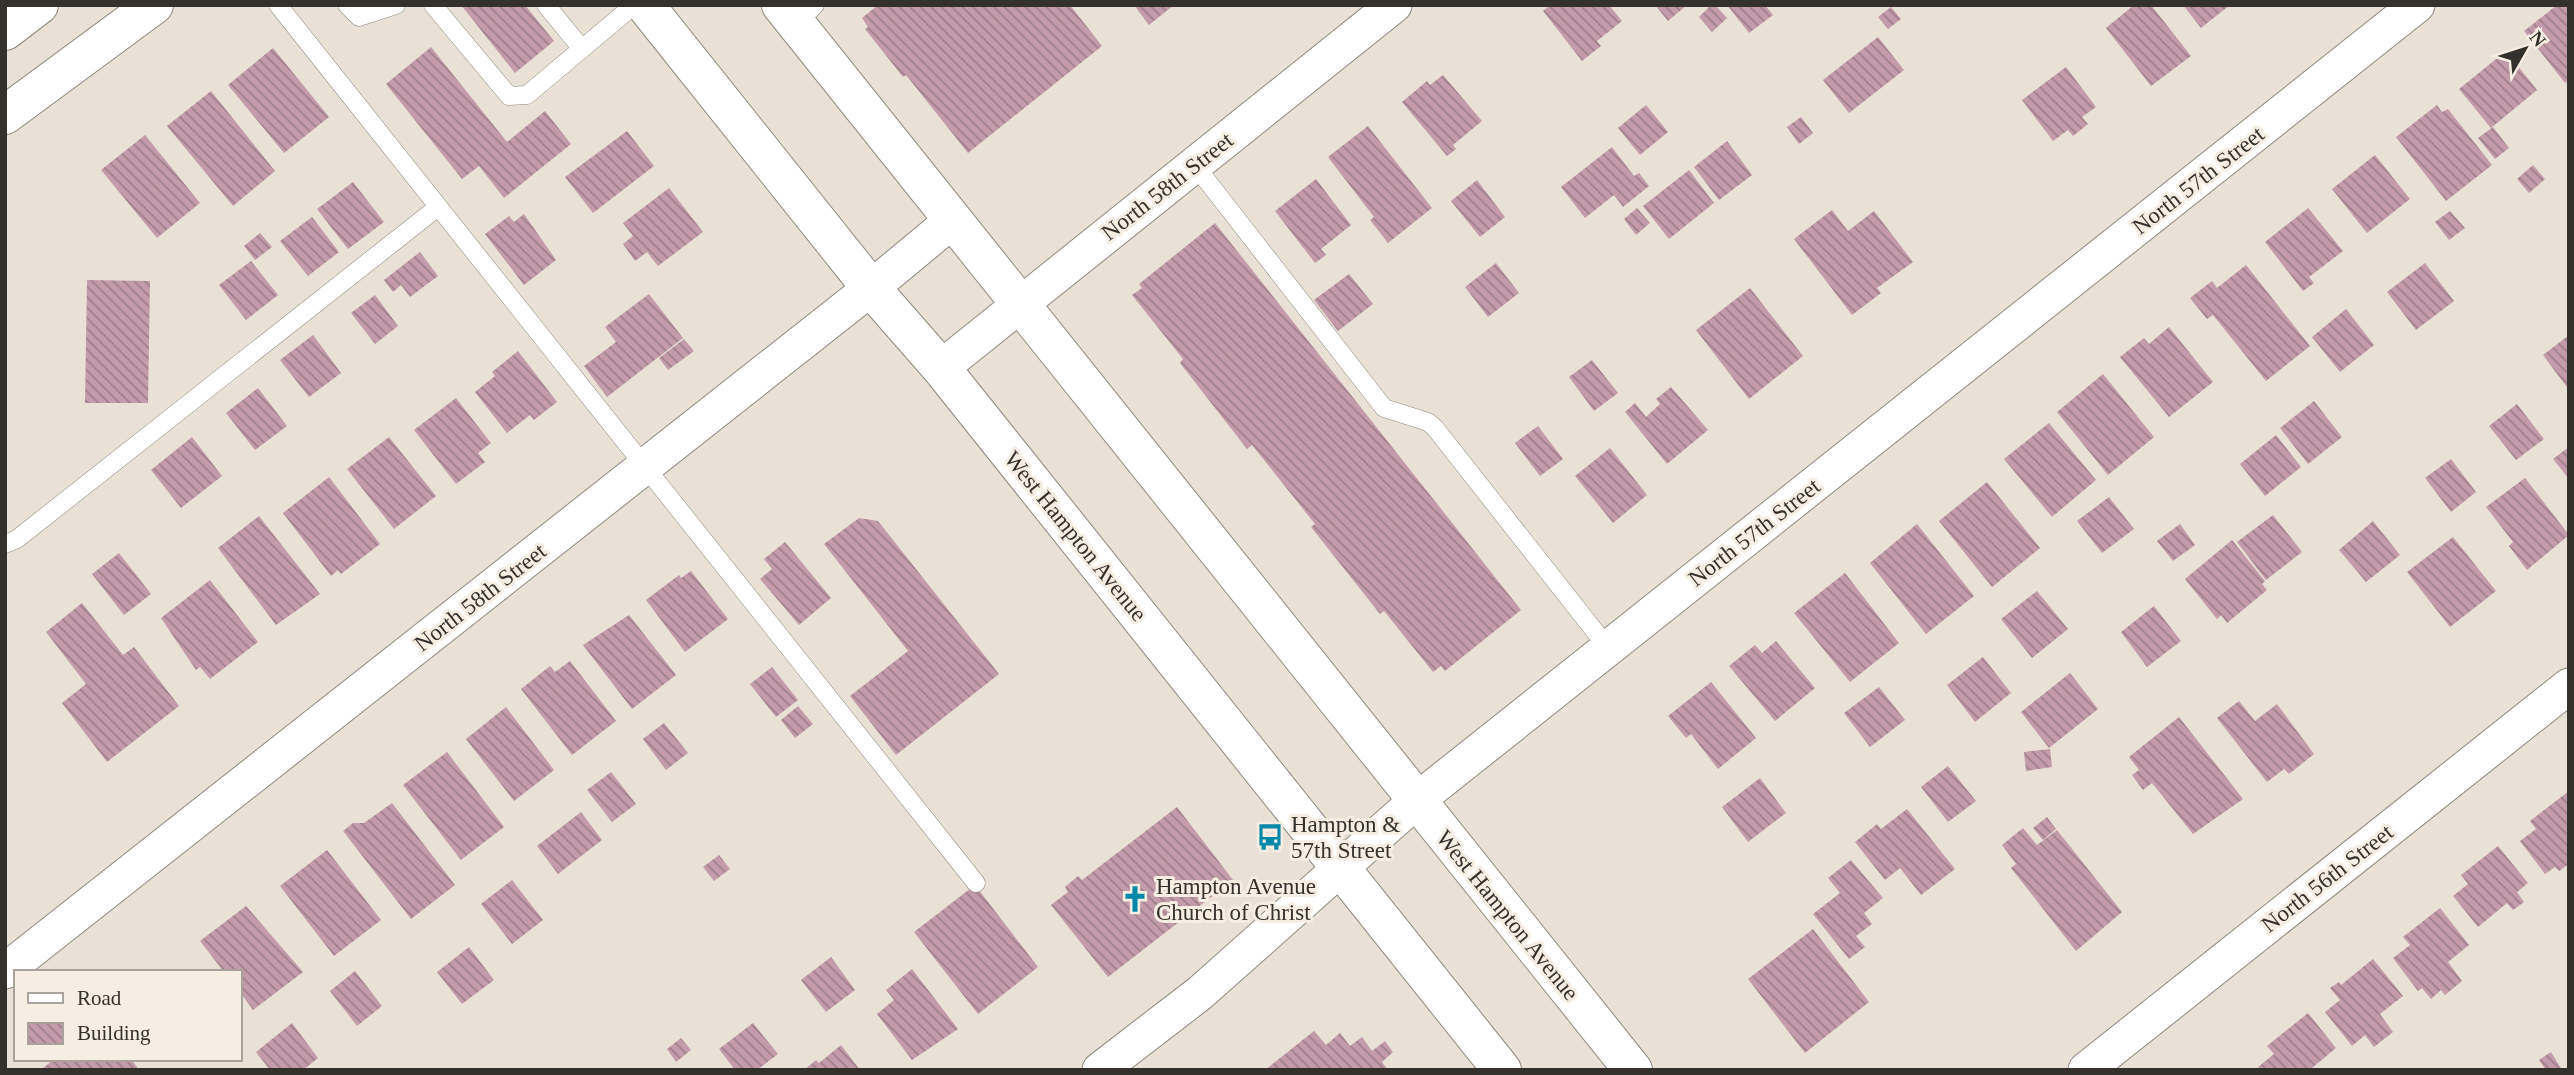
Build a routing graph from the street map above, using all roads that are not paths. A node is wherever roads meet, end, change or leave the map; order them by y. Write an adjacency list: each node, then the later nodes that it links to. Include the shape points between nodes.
1 (39, 5): 13 (main road)
2 (154, 5): 15 (main road)
3 (278, 5): 17 (lane)
4 (348, 5): 5 (lane, via 359,17)
5 (396, 5)
6 (433, 5): 14 (lane, via 509,96 527,95)
7 (546, 5): 14 (lane)
8 (634, 5): 14 (lane)
9 (645, 5): 19 (main road, West Hampton Avenue)
10 (1394, 5): 16 (street, North 58th Street)
11 (2417, 5): 24 (street, North 57th Street)
12 (797, 11): 18 (main road, West Hampton Avenue)
13 (5, 31)
14 (582, 49)
15 (5, 115)
16 (1194, 164): 20 (street, North 58th Street); 24 (lane, via 1384,408 1435,428)
17 (438, 207): 22 (lane); 23 (lane)
18 (953, 220): 19 (street, North 58th Street); 20 (main road, West Hampton Avenue)
19 (871, 288): 21 (main road, West Hampton Avenue); 22 (street, North 58th Street)
20 (1018, 304): 21 (street, North 58th Street); 26 (main road, West Hampton Avenue)
21 (941, 368): 27 (main road, West Hampton Avenue)
22 (646, 466): 28 (lane); 29 (street, North 58th Street)
23 (5, 544)
24 (1608, 648): 26 (street, North 57th Street)
25 (2569, 686): 33 (street, North 56th Street)
26 (1416, 801): 27 (street, North 57th Street); 32 (main road, West Hampton Avenue)
27 (1341, 867): 30 (street, North 57th Street, via 1200,993); 31 (main road, West Hampton Avenue)
28 (976, 883)
29 (5, 971)
30 (1100, 1070)
31 (1502, 1070)
32 (1633, 1070)
33 (2086, 1070)

